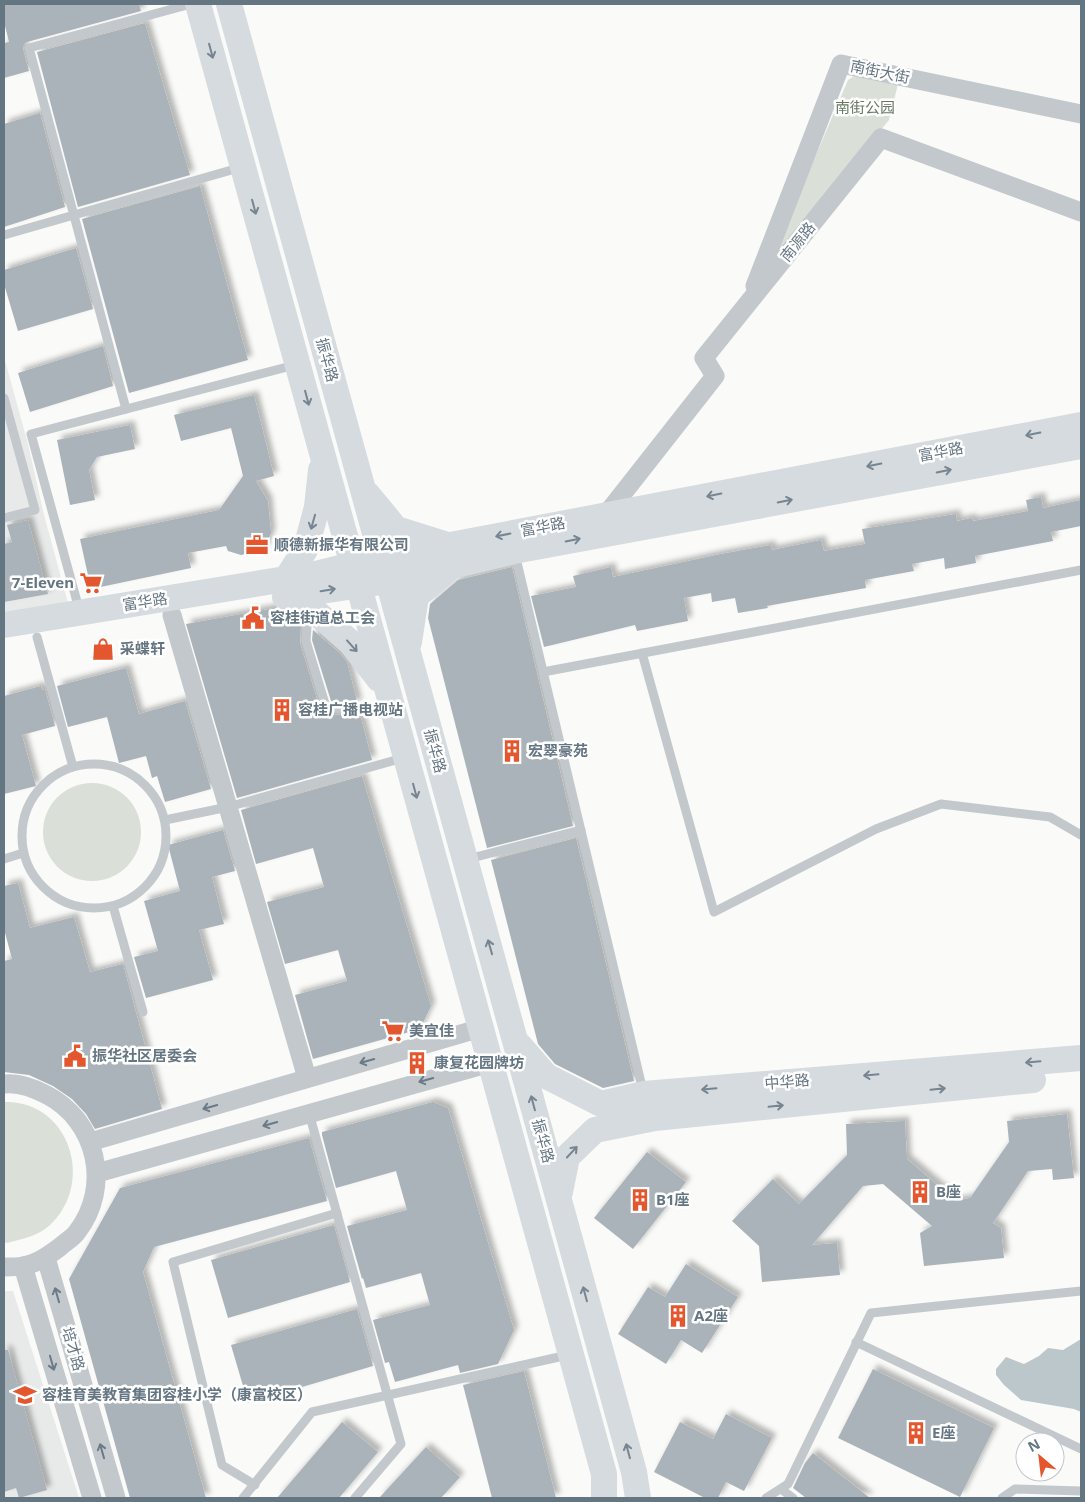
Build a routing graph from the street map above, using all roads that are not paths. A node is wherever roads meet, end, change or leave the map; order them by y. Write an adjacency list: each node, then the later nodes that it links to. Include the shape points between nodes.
1 (191, 4): 7 (lane, via 29,48)
2 (198, 4): 5 (street, 振华路, one-way to 5)
3 (229, 4): 16 (street, 振华路)
4 (1081, 114): 9 (street, 南街大街, via 841,64)
5 (243, 167): 7 (lane); 10 (street, 振华路, one-way to 10)
6 (1081, 212): 9 (street, 南源路, via 881,138)
7 (74, 215): 8 (lane); 12 (lane)
8 (4, 235)
9 (749, 302): 17 (street, 南源路, via 704,358 715,376)
10 (297, 364): 12 (lane); 15 (street, 振华路, one-way to 15)
11 (4, 398): 18 (lane, via 35,510)
12 (126, 409): 26 (lane, via 31,434)
13 (1081, 425): 17 (street, 富华路, one-way to 17)
14 (1081, 446): 19 (street, 富华路, one-way to 14)
15 (323, 457): 23 (street, 振华路); 24 (street, one-way to 24, via 317,506 306,548)
16 (362, 488): 20 (street, via 396,529); 21 (street, 振华路)
17 (605, 516): 20 (street, 富华路, one-way to 20)
18 (4, 518)
19 (514, 551): 20 (street, 富华路); 33 (lane)
20 (450, 556): 21 (street, 富华路); 31 (street, via 416,596)
21 (385, 569): 23 (street, 富华路); 31 (street, 振华路)
22 (1081, 570): 32 (lane)
23 (356, 575): 24 (street, 富华路); 34 (street, 振华路)
24 (286, 587): 25 (street); 26 (street, 富华路); 27 (street, 富华路)
25 (308, 609): 34 (street, one-way to 34, via 351,644); 35 (lane, via 306,641 326,707)
26 (80, 612): 28 (street, 富华路)
27 (172, 615): 29 (street, 富华路); 38 (street)
28 (4, 625)
29 (37, 637): 30 (street, 富华路); 37 (lane)
30 (4, 642)
31 (408, 653): 44 (street, 振华路)
32 (642, 653): 33 (lane); 41 (lane, via 714,912 876,829 940,804 1050,817)
33 (543, 672): 40 (lane)
34 (387, 690): 35 (street, 振华路)
35 (394, 715): 36 (street, 振华路)
36 (406, 758): 38 (lane); 47 (street, 振华路, one-way to 47)
37 (73, 767): 39 (lane, via 97,764 120,768 134,776 156,798); 42 (lane, via 53,776 37,791 26,810)
38 (228, 806): 39 (lane); 52 (street)
39 (165, 820): 45 (lane, via 167,842 154,876 133,898)
40 (581, 830): 44 (lane); 54 (lane)
41 (1081, 835)
42 (23, 853): 43 (lane); 45 (lane, via 32,875 47,892 67,904 89,909)
43 (4, 859)
44 (465, 860): 48 (street, 振华路, one-way to 44)
45 (113, 906): 46 (lane)
46 (143, 1012)
47 (481, 1028): 50 (street, 振华路); 52 (street, one-way to 52)
48 (516, 1042): 54 (street, 中华路, via 546,1076 601,1104); 58 (street, 振华路, one-way to 48)
49 (1081, 1058): 54 (street, 中华路, one-way to 54)
50 (490, 1062): 55 (street, one-way to 55); 65 (street, 振华路)
51 (1081, 1075): 58 (street, 中华路, one-way to 51, via 567,1157 595,1130 611,1126 654,1118)
52 (307, 1078): 56 (street, one-way to 56)
53 (4, 1084): 56 (street, via 36,1088 59,1101 78,1119)
54 (644, 1094)
55 (309, 1113): 57 (street, one-way to 57); 59 (lane)
56 (90, 1142): 57 (street)
57 (97, 1173): 60 (street, via 92,1204 77,1233)
58 (559, 1198): 76 (street, 振华路, one-way to 58, via 634,1472)
59 (337, 1213): 66 (lane); 68 (lane, via 173,1262 222,1465)
60 (46, 1258): 61 (street); 72 (street, 培才路, one-way to 60)
61 (23, 1266): 62 (street); 71 (street, 培才路, one-way to 71)
62 (4, 1267)
63 (1081, 1291): 64 (lane, via 871,1313)
64 (856, 1342): 67 (lane); 69 (lane, via 788,1484)
65 (571, 1354): 66 (lane); 75 (street, 振华路, via 604,1474)
66 (387, 1394): 68 (lane, via 312,1412); 74 (lane, via 401,1444)
67 (1081, 1449)
68 (255, 1485): 73 (lane)
69 (781, 1489): 77 (lane); 78 (lane)
70 (1081, 1491): 79 (lane, via 1015,1490)
71 (92, 1498)
72 (116, 1498)
73 (243, 1498)
74 (355, 1498)
75 (604, 1498)
76 (638, 1498)
77 (766, 1498)
78 (793, 1498)
79 (1002, 1498)

